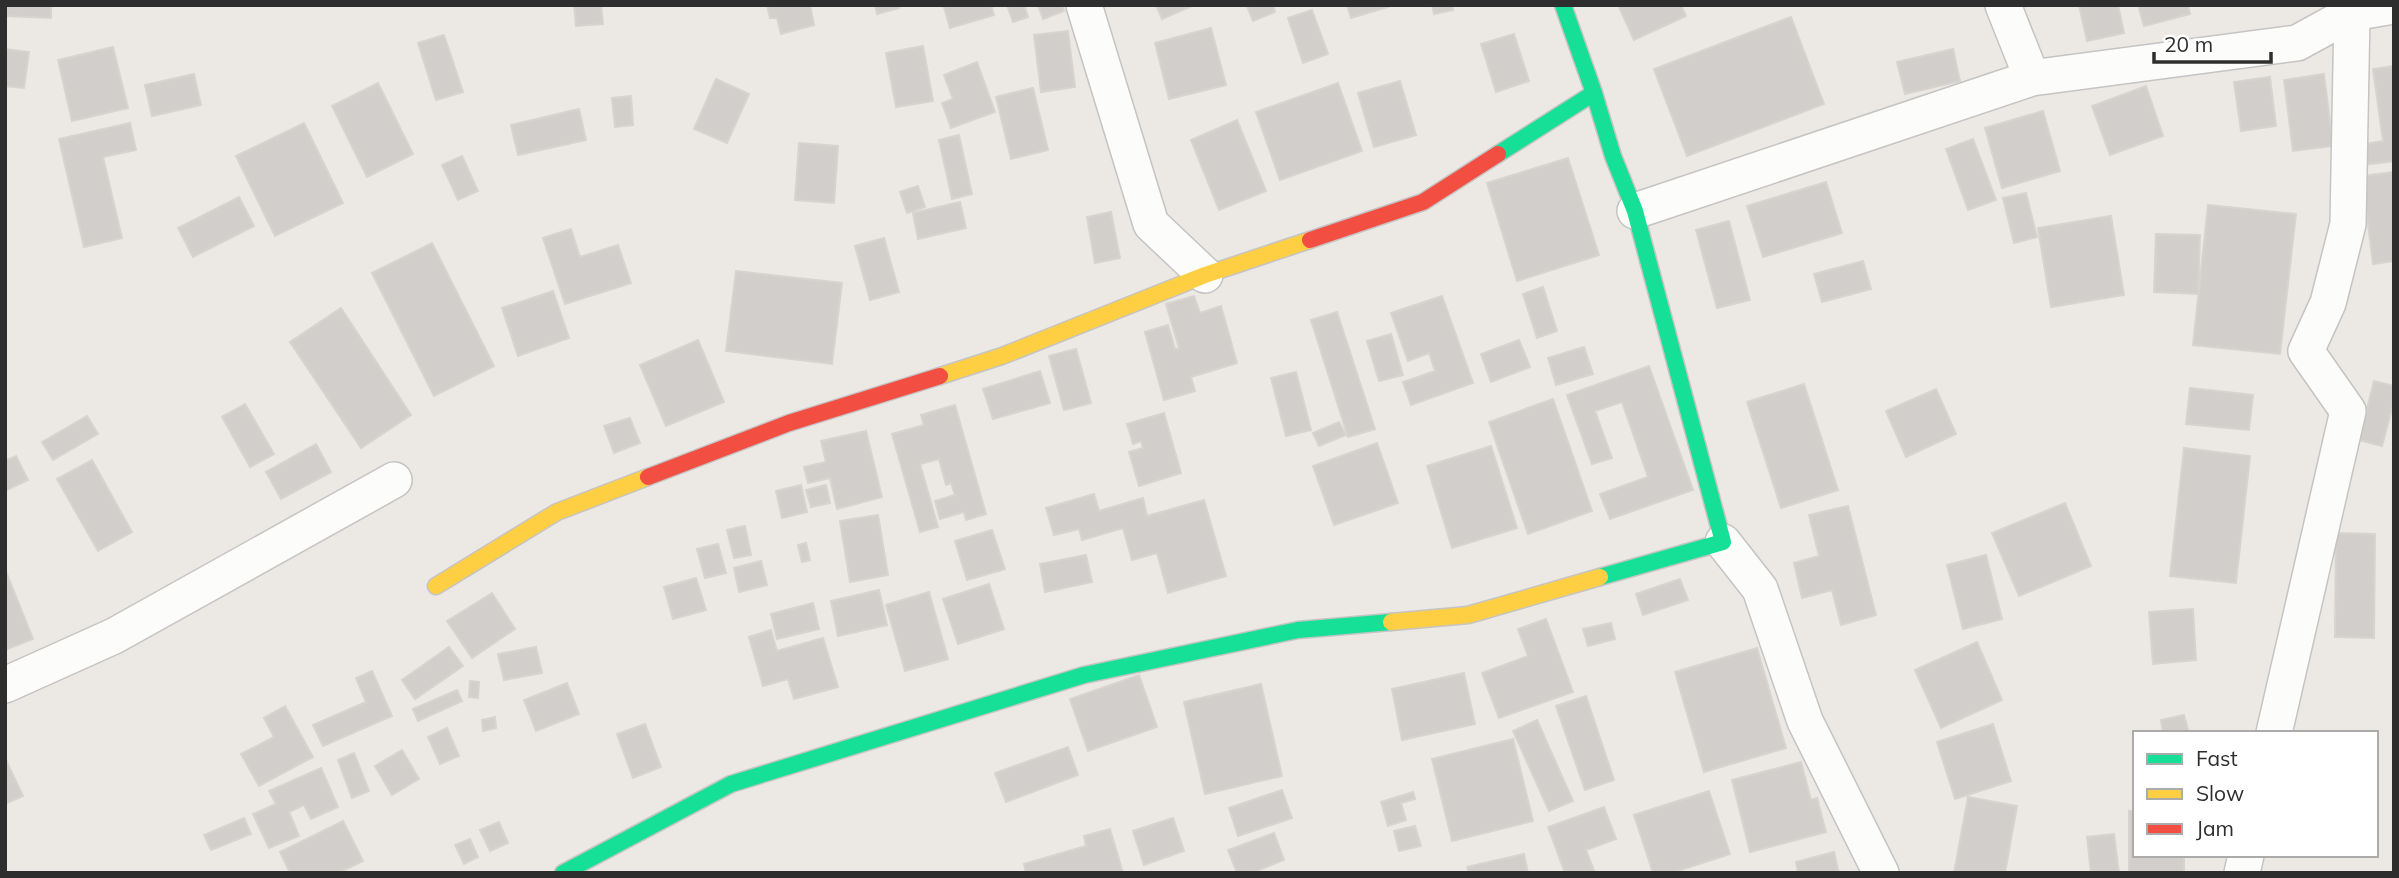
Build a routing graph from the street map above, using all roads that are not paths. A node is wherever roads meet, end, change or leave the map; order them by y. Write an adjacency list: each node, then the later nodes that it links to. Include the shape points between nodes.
1 (1084, 5): 9 (street, via 1151,224)
2 (1563, 5): 7 (street)
3 (2003, 5): 6 (street)
4 (2394, 6): 5 (street)
5 (2353, 9): 6 (street, via 2297,43); 14 (street, via 2348,224 2328,303 2306,351 2348,411)
6 (2032, 78): 8 (street)
7 (1594, 93): 8 (street, via 1612,156); 9 (street, via 1423,202)
8 (1635, 211): 11 (street)
9 (1205, 275): 12 (street, via 1002,356 789,423 557,512)
10 (394, 480): 13 (street, via 114,636)
11 (1723, 542): 15 (street, via 1468,615 1298,630 1084,675 731,784); 16 (street, via 1760,589 1805,720)
12 (436, 586)
13 (5, 685)
14 (2274, 731)
15 (563, 873)
16 (1881, 873)

